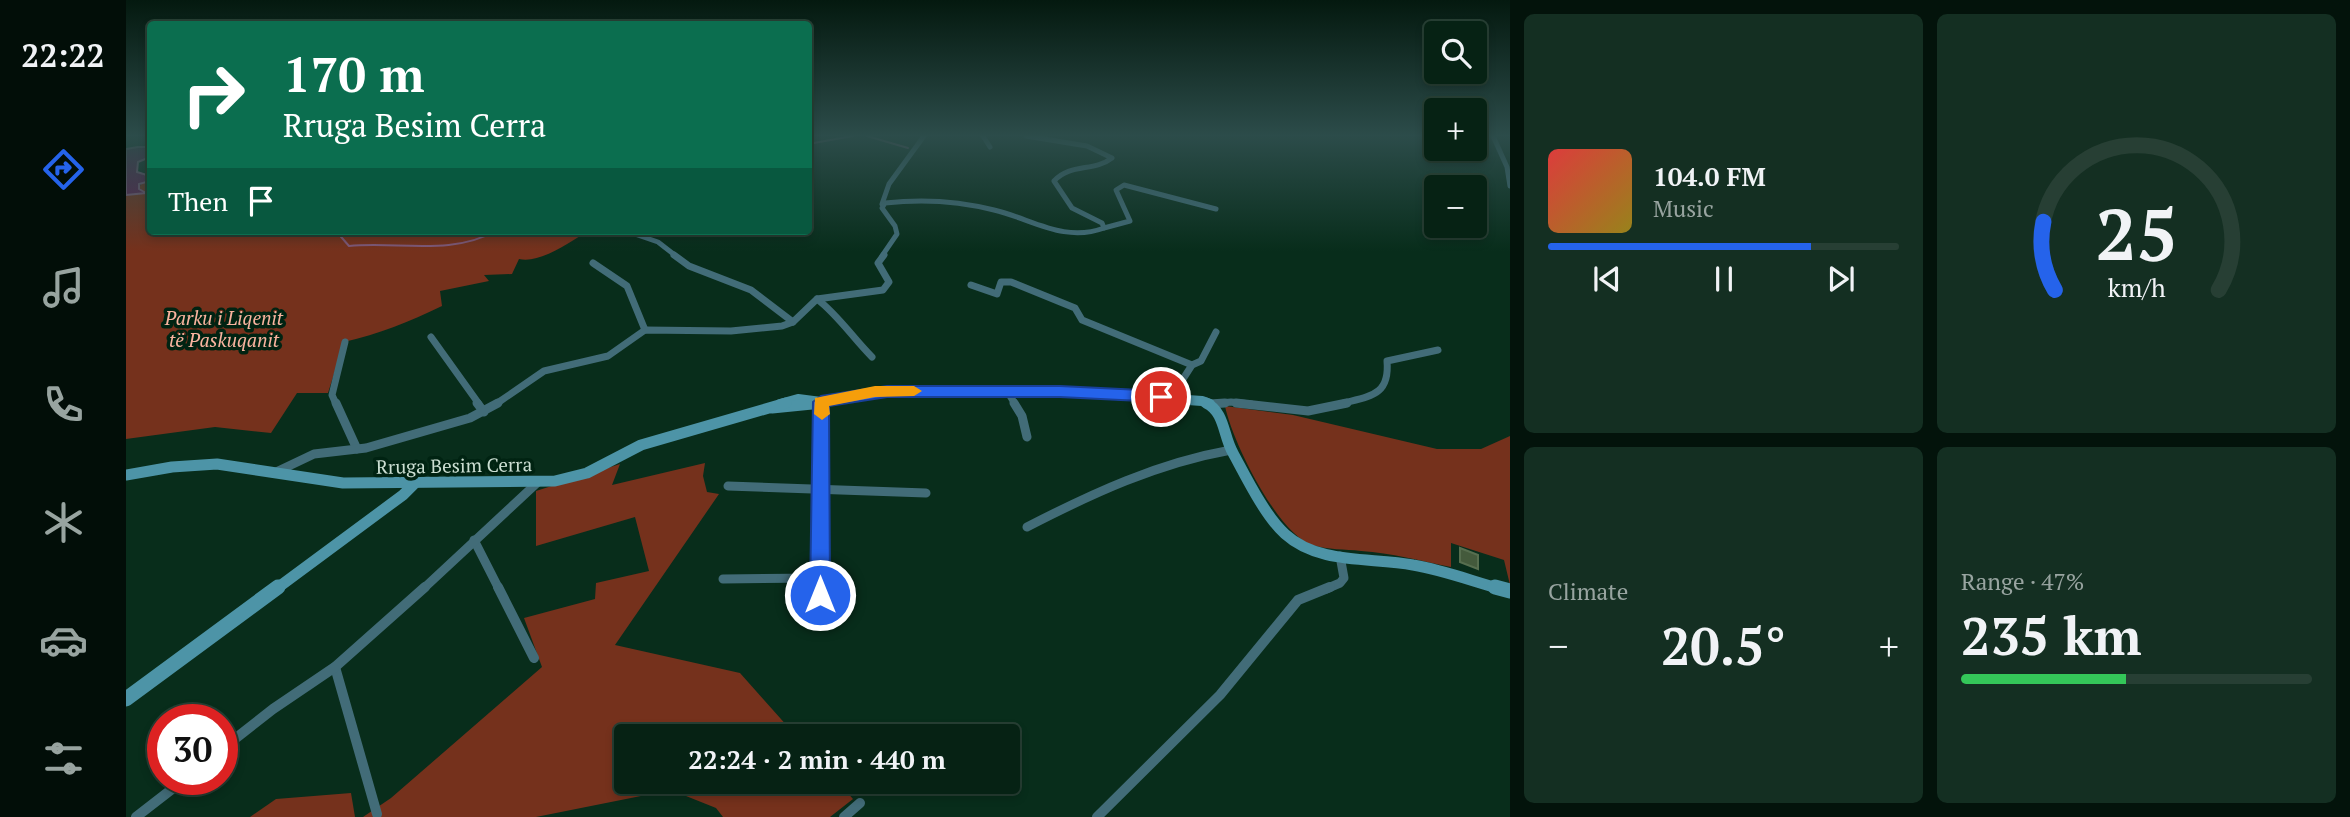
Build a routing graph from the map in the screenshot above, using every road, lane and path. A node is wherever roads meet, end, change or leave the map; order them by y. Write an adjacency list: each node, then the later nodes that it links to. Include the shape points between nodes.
1 (893, 174): 3 (street)
2 (1062, 174): 5 (street, via 1054,181 1072,208)
3 (882, 204): 5 (street, via 979,207 1065,232); 9 (street, via 897,230 878,263 888,278 886,288)
4 (1216, 209): 5 (street, via 1124,185 1116,190 1130,221)
5 (1104, 228)
6 (638, 235): 10 (street, via 658,242 689,266 751,290)
7 (593, 263): 11 (street, via 627,286)
8 (971, 285): 17 (street, via 997,294 1000,282 1011,282 1075,308 1082,320)
9 (817, 299): 10 (street); 16 (street)
10 (793, 322): 11 (street, via 740,330)
11 (645, 330): 22 (street, via 608,356 544,371)
12 (1216, 331): 17 (street, via 1201,361)
13 (431, 337): 22 (street)
14 (345, 342): 24 (street, via 332,395)
15 (1438, 350): 21 (street, via 1387,361 1388,381 1380,390 1319,410)
16 (872, 357)
17 (1192, 365): 19 (street, via 1183,379)
18 (1007, 391): 19 (street, Rruga Besim Cerra); 20 (street, Rruga Besim Cerra, via 875,392); 23 (street, via 1022,416)
19 (1180, 398): 21 (street, Rruga Besim Cerra)
20 (821, 402): 28 (street, Rruga Besim Cerra, via 810,407 772,408 641,445 587,473); 31 (street)
21 (1210, 404): 25 (street, via 1219,413)
22 (484, 412): 24 (street)
23 (1027, 437)
24 (357, 449): 26 (street, via 314,454)
25 (1231, 450): 33 (street, via 1136,475); 35 (street, via 1283,532 1310,551)
26 (274, 473): 27 (street, Rruga Besim Cerra, via 197,464); 29 (street, Rruga Besim Cerra, via 343,483)
27 (126, 475)
28 (538, 482): 29 (street, Rruga Besim Cerra); 34 (street)
29 (415, 483): 42 (street)
30 (728, 486): 31 (street)
31 (821, 491): 32 (street); 36 (street)
32 (926, 493)
33 (1027, 527)
34 (474, 540): 40 (street); 41 (street)
35 (1340, 556): 38 (street, via 1414,565); 49 (street, via 1344,578 1340,583 1298,600 1220,695)
36 (820, 578): 37 (street); 39 (street)
37 (723, 579)
38 (1510, 591)
39 (820, 595)
40 (534, 658)
41 (335, 667): 43 (street); 46 (street)
42 (126, 699)
43 (238, 737)
44 (164, 795): 47 (street)
45 (860, 803): 48 (street)
46 (377, 814)
47 (136, 817)
48 (844, 817)
49 (1097, 817)

